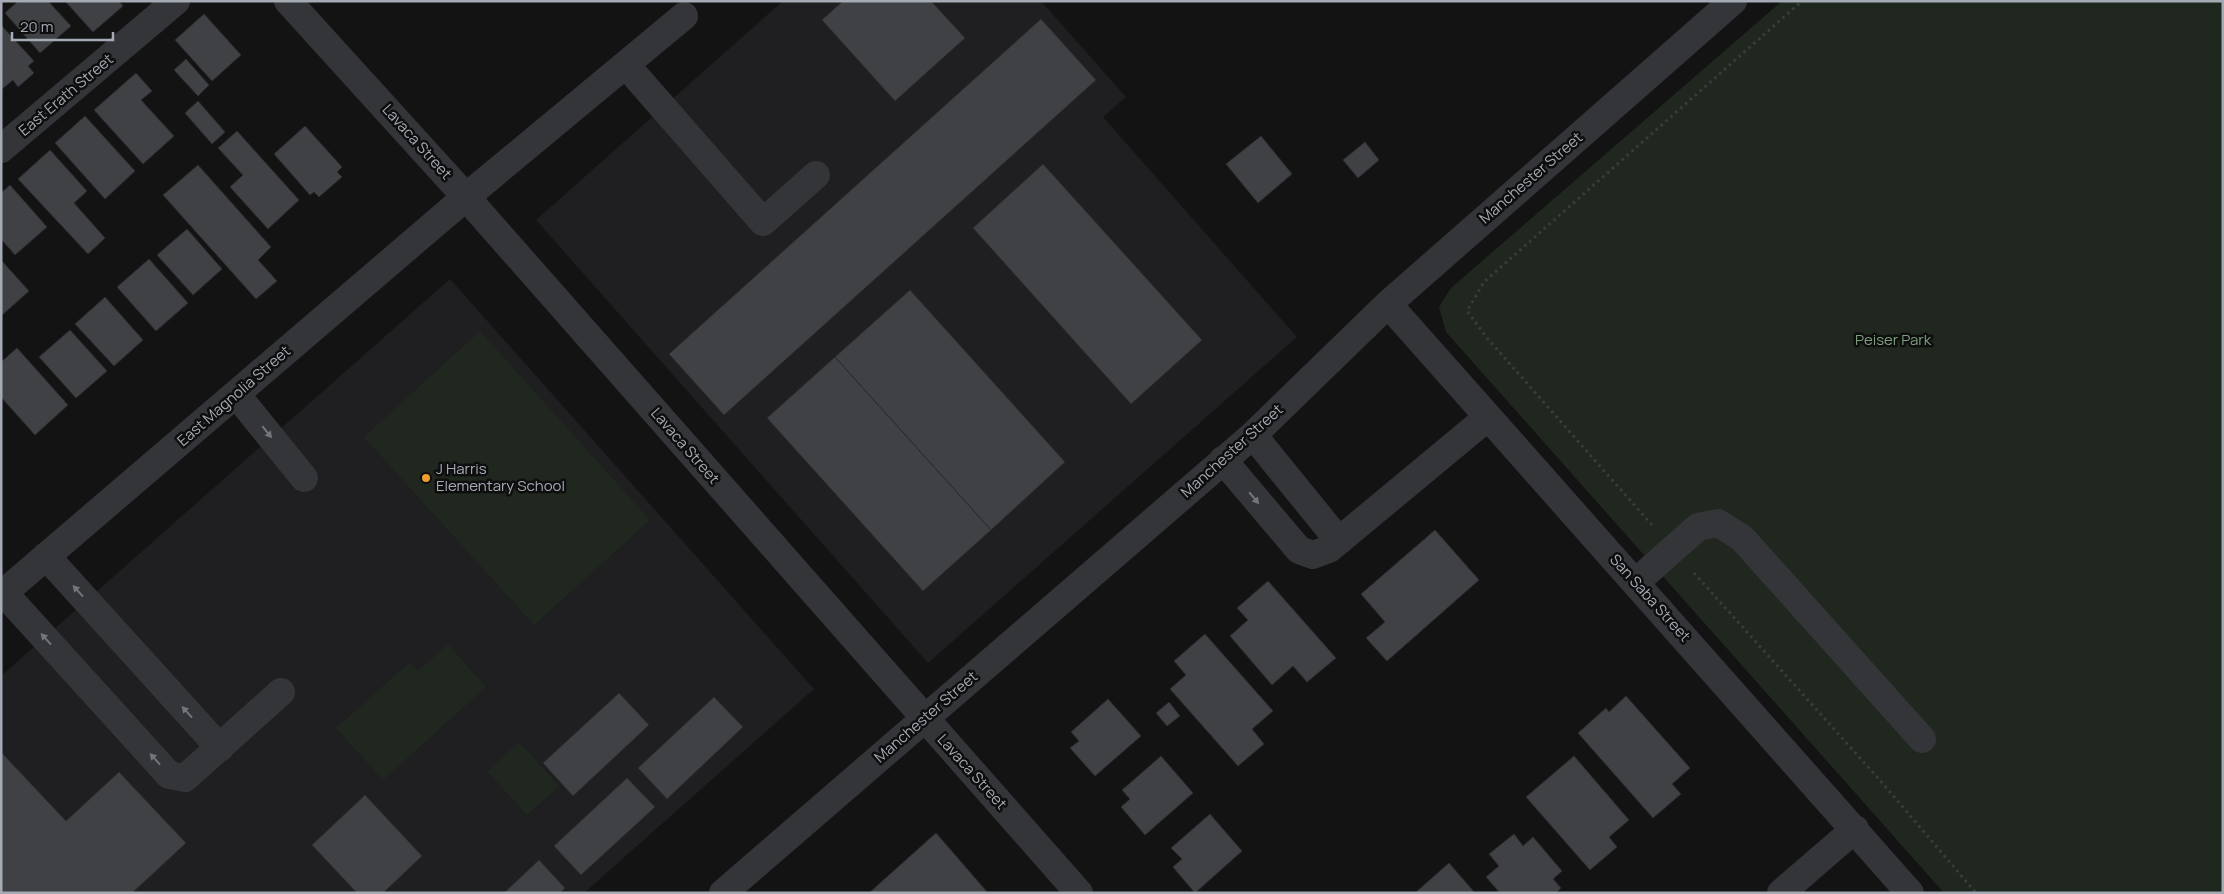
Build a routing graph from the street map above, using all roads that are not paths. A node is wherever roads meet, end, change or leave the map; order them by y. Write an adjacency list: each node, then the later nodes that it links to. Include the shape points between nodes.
1 (176, 1): 6 (street, East Erath Street)
2 (288, 1): 8 (street, Lavaca Street)
3 (1733, 1): 9 (street, Manchester Street)
4 (684, 16): 5 (street, East Magnolia Street)
5 (626, 65): 7 (street, via 762,222); 8 (street, East Magnolia Street)
6 (1, 149)
7 (816, 175)
8 (466, 197): 10 (street, East Magnolia Street); 20 (street, Lavaca Street)
9 (1388, 304): 11 (street, San Saba Street); 12 (street, Manchester Street)
10 (236, 394): 14 (street, one-way to 14); 16 (street, East Magnolia Street)
11 (1488, 417): 15 (street); 17 (street, San Saba Street)
12 (1253, 435): 13 (street, Manchester Street); 15 (street)
13 (1223, 460): 15 (street, one-way to 15, via 1299,550 1313,555 1330,549); 20 (street, Manchester Street)
14 (304, 478)
15 (1339, 541)
16 (46, 556): 18 (street, East Magnolia Street); 22 (street, one-way to 16)
17 (1636, 582): 21 (street, via 1698,527 1718,523 1742,538); 23 (street, San Saba Street)
18 (3, 594): 22 (street, one-way to 18, via 185,778 169,775)
19 (281, 692): 22 (street)
20 (924, 718): 24 (street, Manchester Street); 25 (street, Lavaca Street)
21 (1922, 739)
22 (220, 748)
23 (1855, 828): 26 (street); 27 (street, San Saba Street)
24 (723, 893)
25 (1079, 893)
26 (1781, 893)
27 (1910, 893)

